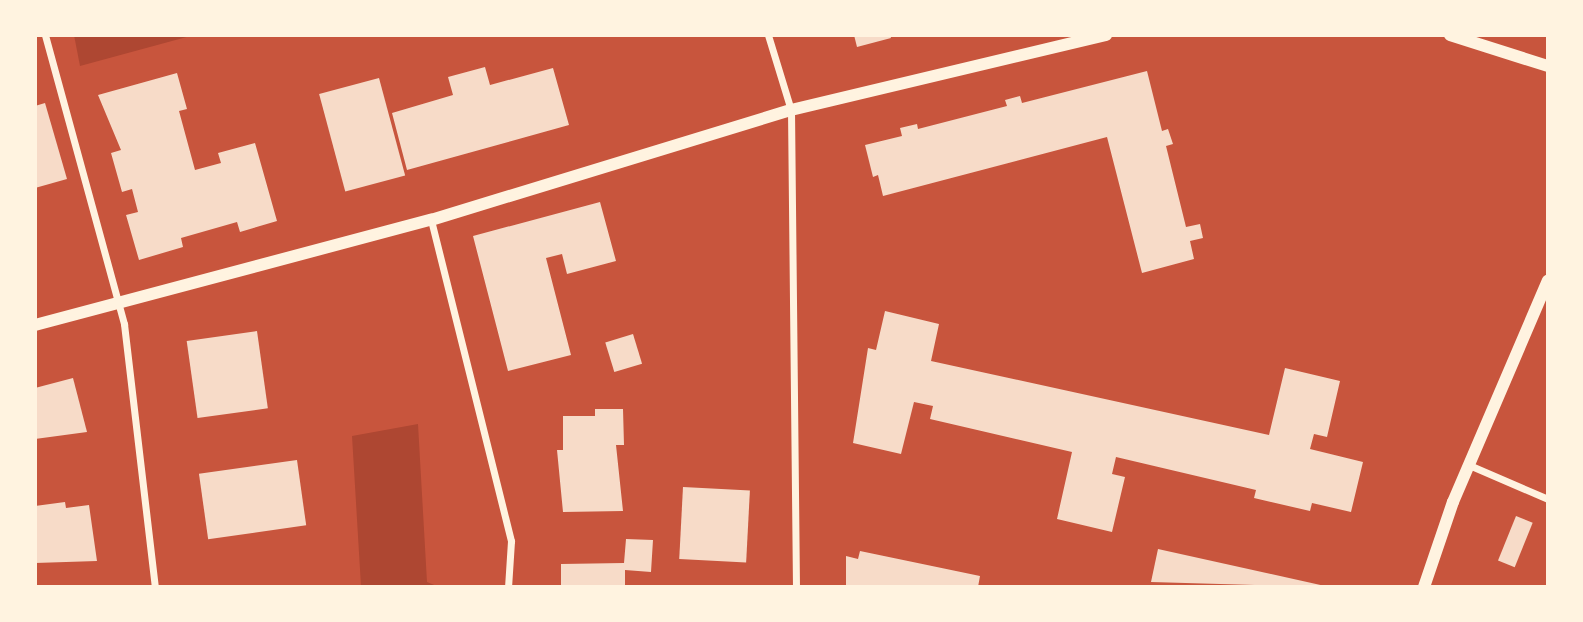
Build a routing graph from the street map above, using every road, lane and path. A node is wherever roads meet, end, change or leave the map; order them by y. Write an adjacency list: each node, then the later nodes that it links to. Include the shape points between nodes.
1 (45, 35): 9 (street)
2 (768, 35): 6 (street)
3 (1106, 35): 6 (street)
4 (1450, 35): 5 (street)
5 (1548, 66)
6 (791, 110): 7 (street); 15 (street)
7 (431, 220): 9 (street); 14 (street, via 511,541)
8 (1548, 280): 11 (street)
9 (118, 302): 10 (street); 13 (street)
10 (35, 325)
11 (1469, 465): 12 (street); 16 (street)
12 (1548, 499)
13 (155, 587)
14 (508, 587)
15 (796, 587)
16 (1424, 587)

